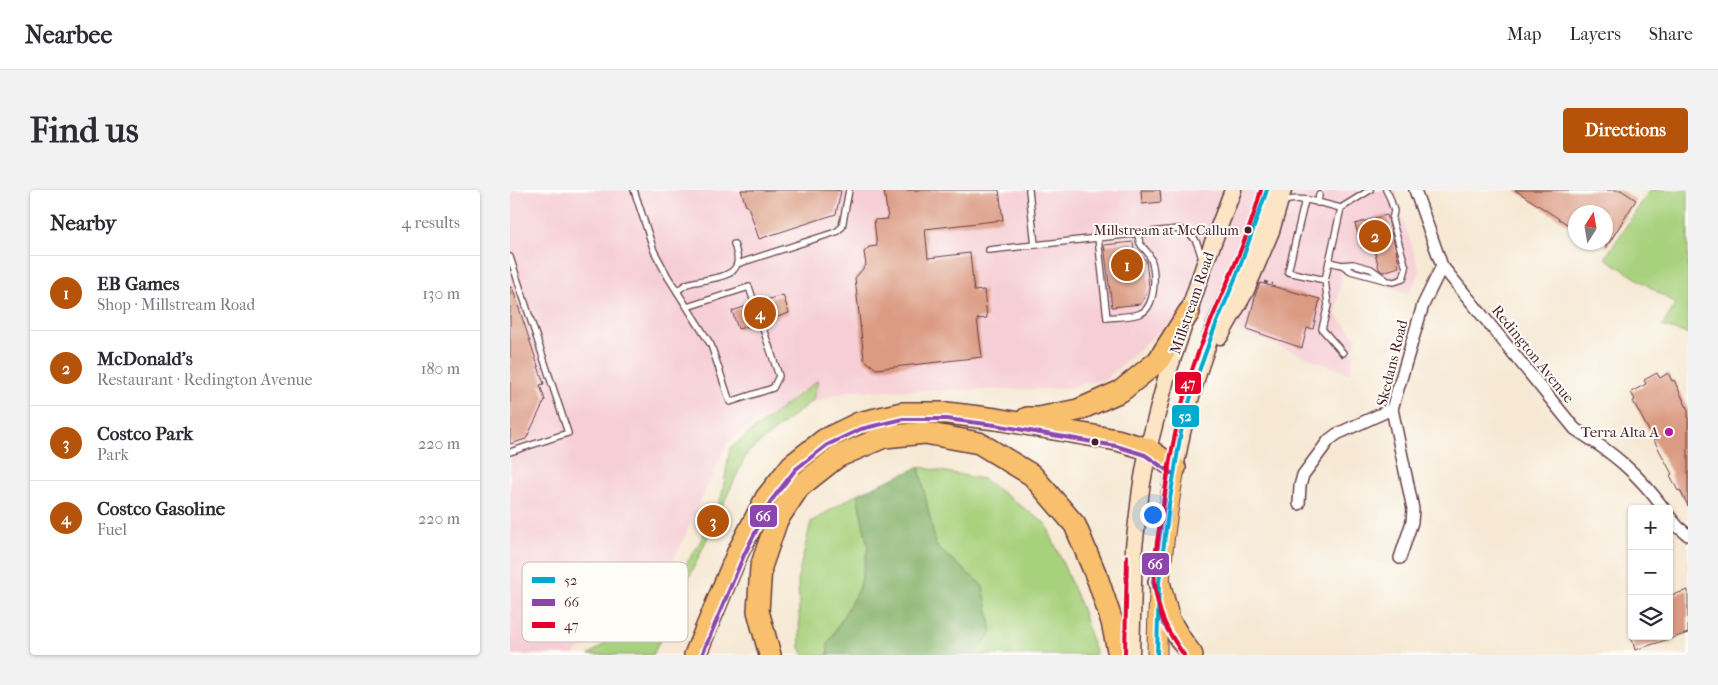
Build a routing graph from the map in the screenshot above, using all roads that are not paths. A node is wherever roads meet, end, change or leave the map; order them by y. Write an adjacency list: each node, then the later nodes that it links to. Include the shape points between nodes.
1 (634, 190): 27 (lane, via 654,251)
2 (850, 190): 23 (lane, via 842,227 836,232)
3 (1029, 190): 19 (lane)
4 (1233, 190): 24 (main road, Millstream Road)
5 (1267, 190): 31 (main road, Millstream Road)
6 (1283, 190): 14 (main road)
7 (1370, 190): 10 (lane)
8 (1386, 190): 22 (lane, via 1394,211 1392,220 1406,270 1403,279 1388,282)
9 (1414, 190): 25 (street, Redington Avenue)
10 (1360, 193): 15 (lane)
11 (1319, 195): 13 (lane)
12 (1304, 200): 13 (lane); 14 (lane, via 1287,200); 26 (lane, via 1288,272)
13 (1318, 202): 15 (lane)
14 (1278, 206): 31 (main road, via 1272,232 1246,290)
15 (1341, 208): 22 (lane)
16 (1138, 234): 17 (lane); 17 (lane, via 1139,244 1151,259 1154,285 1151,300 1148,307 1138,314 1107,318); 24 (lane, via 1185,230 1198,244)
17 (1098, 238): 19 (lane)
18 (734, 244): 23 (lane)
19 (1035, 245): 20 (lane)
20 (989, 250)
21 (510, 257): 35 (lane, via 568,433)
22 (1329, 262): 26 (lane)
23 (737, 264): 27 (lane, via 730,273 688,284)
24 (1204, 266): 29 (main road, Millstream Road)
25 (1442, 266): 32 (street, Skedans Road, via 1422,305); 38 (street, Redington Avenue, via 1575,429 1624,463)
26 (1325, 280): 30 (lane, via 1328,305 1322,329)
27 (676, 291): 28 (lane)
28 (687, 308): 28 (lane, via 711,344 730,402 773,388 779,376 749,287)
29 (1189, 312): 33 (highway, via 1158,361 1120,391 1078,410 1039,418); 34 (main road, Millstream Road, via 1167,375)
30 (1343, 353)
31 (1194, 382): 36 (main road, Millstream Road)
32 (1392, 410): 37 (street, via 1329,440 1303,475); 41 (street, Skedans Road, via 1413,509)
33 (996, 419): 34 (highway, via 1117,440); 43 (highway, via 946,413 902,414 859,422 824,440 792,465 766,498 738,552)
34 (1148, 449): 36 (highway); 46 (main road, Millstream Road, via 1134,547)
35 (510, 452)
36 (1175, 468): 42 (main road, Millstream Road)
37 (1299, 504)
38 (1661, 505)
39 (1673, 521): 40 (street)
40 (1688, 536)
41 (1400, 558)
42 (1159, 582): 47 (main road, Millstream Road); 48 (highway, via 1169,620)
43 (694, 655)
44 (770, 655): 45 (highway, via 758,611 761,567 777,520 799,487 837,456 884,437 925,433 979,443 1032,475 1075,526 1112,622)
45 (1119, 655)
46 (1131, 655)
47 (1157, 655)
48 (1192, 655)

